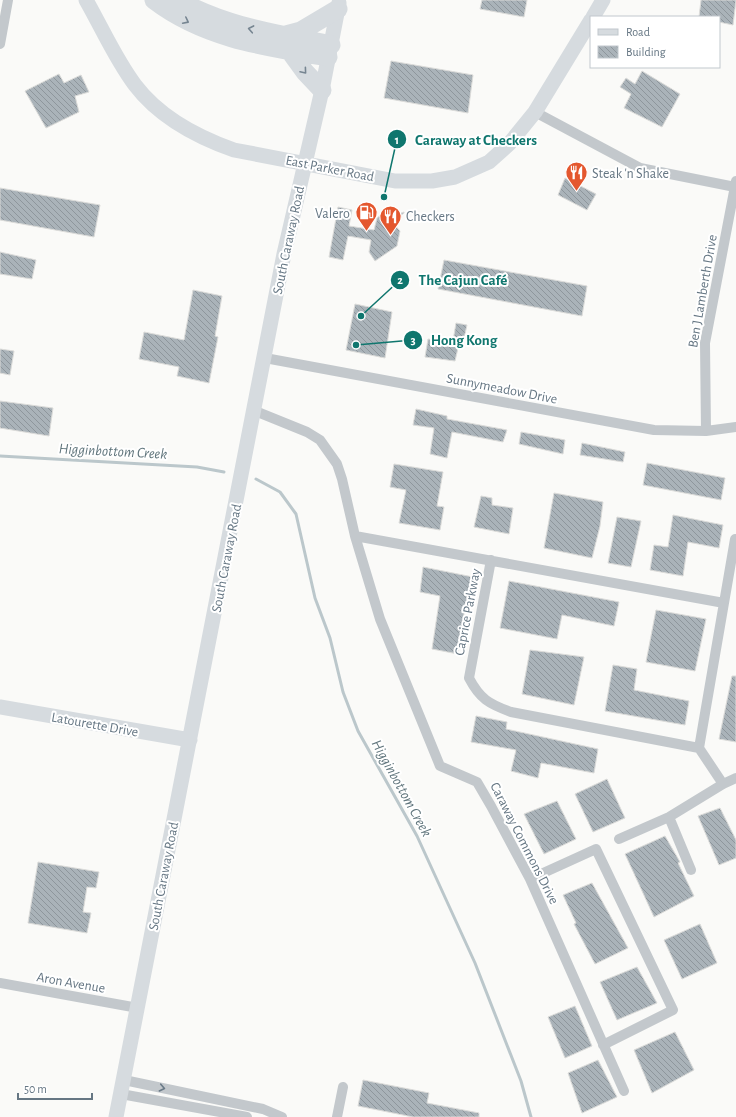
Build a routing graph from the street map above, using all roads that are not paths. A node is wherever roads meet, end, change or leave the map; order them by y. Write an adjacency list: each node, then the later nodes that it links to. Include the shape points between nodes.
1 (8, 0): 10 (street)
2 (86, 0): 14 (street, East Parker Road, via 135,85 172,121 210,142 234,150)
3 (154, 0): 9 (highway, one-way to 9, via 178,17 200,28 235,39)
4 (178, 0): 9 (highway, one-way to 4, via 219,20)
5 (603, 0): 7 (street)
6 (338, 4): 9 (highway); 11 (street, South Caraway Road)
7 (594, 16)
8 (590, 22): 13 (street, East Parker Road)
9 (286, 43): 11 (highway); 12 (highway, one-way to 12, via 305,72)
10 (0, 44)
11 (330, 51): 12 (street, South Caraway Road)
12 (322, 90): 14 (street, South Caraway Road)
13 (535, 112): 14 (street, East Parker Road, via 510,144 489,162 455,177 432,181 395,181); 15 (street, via 640,168)
14 (304, 164): 16 (street, South Caraway Road)
15 (735, 184): 19 (street, Ben J Lamberth Drive, via 705,343)
16 (265, 358): 17 (street, South Caraway Road); 19 (street, Sunnymeadow Drive, via 654,430)
17 (254, 411): 20 (street, via 307,432 325,446 342,479); 25 (street, South Caraway Road)
18 (736, 427): 19 (street, Sunnymeadow Drive)
19 (706, 431)
20 (355, 536): 22 (street, Caprice Parkway); 32 (street, Caraway Commons Drive, via 380,619 440,766 477,782)
21 (735, 539): 23 (street)
22 (491, 560): 23 (street); 26 (street, Caprice Parkway, via 469,678 476,691 490,704 511,712)
23 (724, 603): 26 (street)
24 (0, 707): 25 (street, Latourette Drive)
25 (190, 740): 34 (street, South Caraway Road)
26 (699, 748): 28 (street)
27 (736, 778): 28 (street)
28 (723, 784): 29 (street)
29 (669, 816): 30 (street); 31 (street)
30 (619, 840)
31 (691, 870)
32 (530, 879): 35 (street, Caraway Commons Drive); 35 (street, via 596,849 673,1010)
33 (0, 983): 34 (street, Aron Avenue)
34 (138, 1008): 36 (street, South Caraway Road)
35 (604, 1045): 38 (street, Caraway Commons Drive)
36 (122, 1087): 39 (street, South Caraway Road); 40 (street); 41 (street, one-way to 41, via 263,1109)
37 (343, 1088): 42 (street)
38 (624, 1091)
39 (116, 1117)
40 (247, 1117)
41 (282, 1117)
42 (338, 1117)

